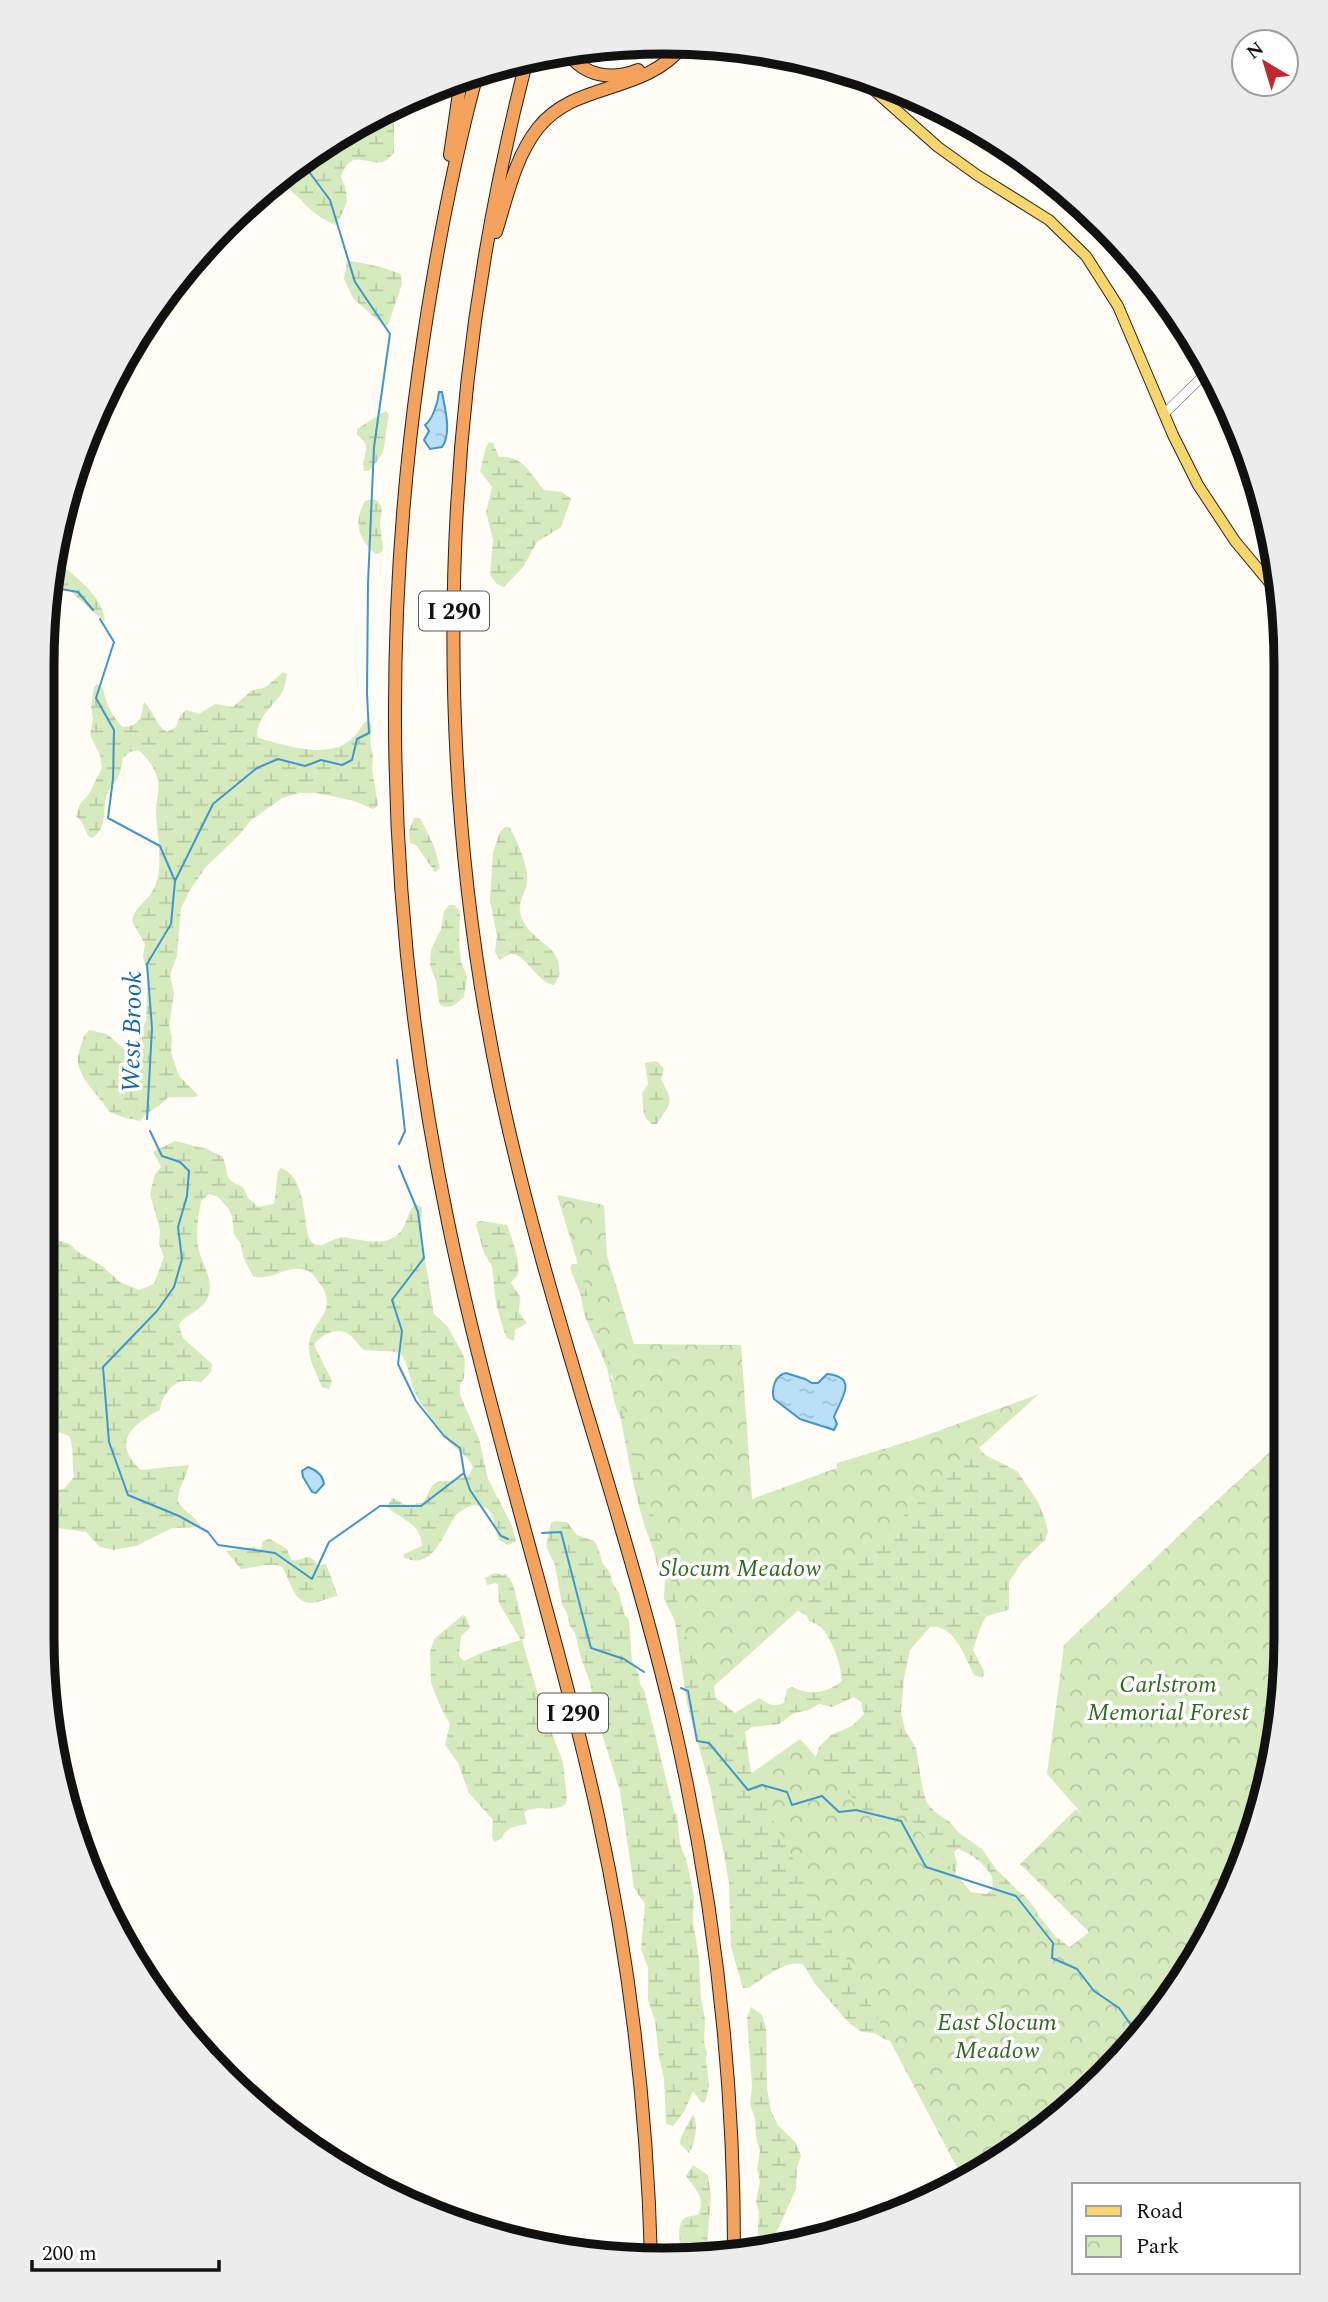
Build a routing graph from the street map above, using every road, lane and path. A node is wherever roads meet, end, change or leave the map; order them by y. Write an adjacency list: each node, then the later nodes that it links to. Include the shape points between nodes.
1 (663, 54): 3 (highway, via 634,72 617,76 586,70)
2 (676, 55): 10 (highway, via 648,75 574,100 537,129 513,178)
3 (576, 60)
4 (524, 71): 10 (highway, I 290)
5 (474, 85): 9 (highway, I 290)
6 (459, 90): 9 (highway)
7 (881, 95): 8 (main road)
8 (885, 98): 12 (main road, via 942,149 1046,218 1080,249 1116,302)
9 (438, 244): 15 (highway, I 290, via 407,461 398,587 396,814 402,922 432,1142 464,1299 586,1762 610,1872 639,2066)
10 (481, 283): 14 (highway, I 290, via 465,400 454,586 456,733 475,941 491,1044 526,1199 643,1608 686,1778 711,1917 726,2054)
11 (1202, 377): 12 (street)
12 (1164, 414): 13 (main road, via 1210,506)
13 (1269, 582)
14 (734, 2244)
15 (651, 2247)

